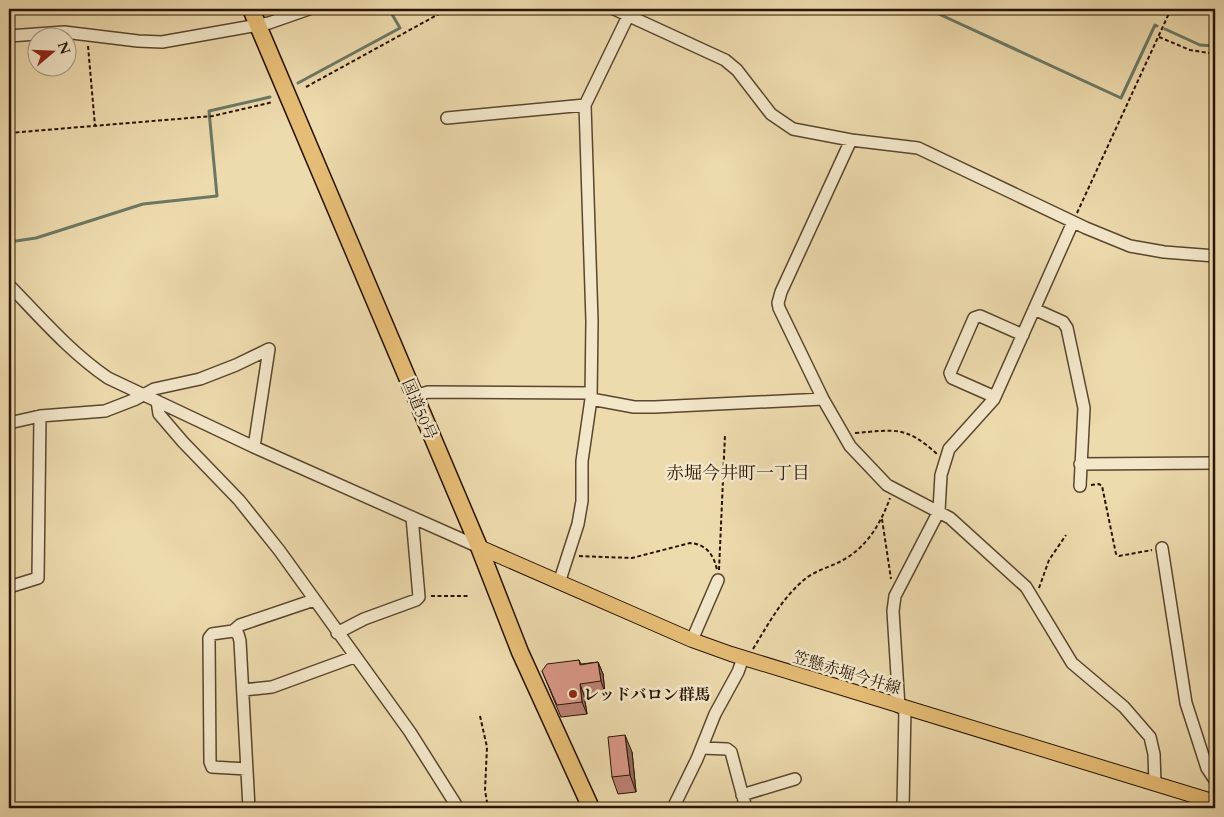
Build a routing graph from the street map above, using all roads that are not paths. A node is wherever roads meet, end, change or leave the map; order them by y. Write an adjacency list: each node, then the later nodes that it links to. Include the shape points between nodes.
1 (251, 9): 5 (highway, 国道50号)
2 (309, 9): 5 (street)
3 (614, 9): 4 (street)
4 (630, 12): 7 (street); 9 (street, via 725,60 782,124 805,133)
5 (258, 25): 6 (street, via 162,42 47,31); 16 (highway, 国道50号)
6 (9, 36)
7 (585, 105): 8 (street); 17 (street)
8 (447, 118)
9 (851, 140): 10 (street, via 918,148); 19 (street, via 778,303)
10 (1073, 222): 11 (street, via 1130,246); 13 (street)
11 (1215, 256)
12 (9, 285): 15 (street, via 89,365)
13 (1034, 309): 14 (street); 25 (street, via 1068,328 1084,408)
14 (1023, 335): 18 (street); 18 (street, via 980,316 974,318 950,373 952,378)
15 (144, 395): 20 (street); 21 (street, via 105,411); 23 (street, via 163,386 200,379 269,349)
16 (415, 396): 17 (street, via 428,392); 29 (highway, 国道50号)
17 (591, 396): 19 (street, via 634,407); 32 (street, via 578,524)
18 (995, 398): 27 (street, via 950,449 944,461)
19 (823, 399): 27 (street, via 843,434 877,476 893,488)
20 (157, 401): 23 (street); 34 (street, via 159,414 239,500)
21 (40, 416): 22 (street); 33 (street, via 38,578)
22 (9, 423)
23 (254, 447): 28 (street)
24 (1215, 463): 25 (street)
25 (1080, 464): 26 (street)
26 (1080, 486)
27 (939, 511): 41 (street, via 895,596 893,611); 46 (street, via 1026,586 1072,663 1124,706 1150,737)
28 (412, 517): 29 (street); 36 (street, via 419,597)
29 (479, 547): 32 (main road, 笠懸赤堀今井線); 51 (highway, 国道50号, via 520,652)
30 (1162, 548): 45 (street, via 1186,703 1207,768)
31 (718, 580): 37 (street)
32 (559, 582): 37 (main road, 笠懸赤堀今井線)
33 (9, 587)
34 (314, 600): 35 (street, via 240,625); 36 (street)
35 (234, 632): 40 (street, via 240,641); 43 (street, via 212,634 209,638 210,762 212,766)
36 (337, 633): 38 (street)
37 (692, 640): 39 (main road, 笠懸赤堀今井線)
38 (354, 657): 40 (street, via 272,686); 50 (street, via 410,732)
39 (745, 659): 41 (main road, 笠懸赤堀今井線); 42 (street, via 715,714)
40 (242, 690): 43 (street)
41 (902, 708): 46 (main road, 笠懸赤堀今井線); 54 (street)
42 (702, 748): 47 (street, via 730,750); 52 (street)
43 (247, 769): 49 (street)
44 (795, 778): 47 (street)
45 (1215, 780)
46 (1155, 784): 48 (main road, 笠懸赤堀今井線)
47 (742, 795): 53 (street)
48 (1215, 802)
49 (249, 808)
50 (458, 808)
51 (591, 808)
52 (673, 808)
53 (746, 808)
54 (903, 808)

